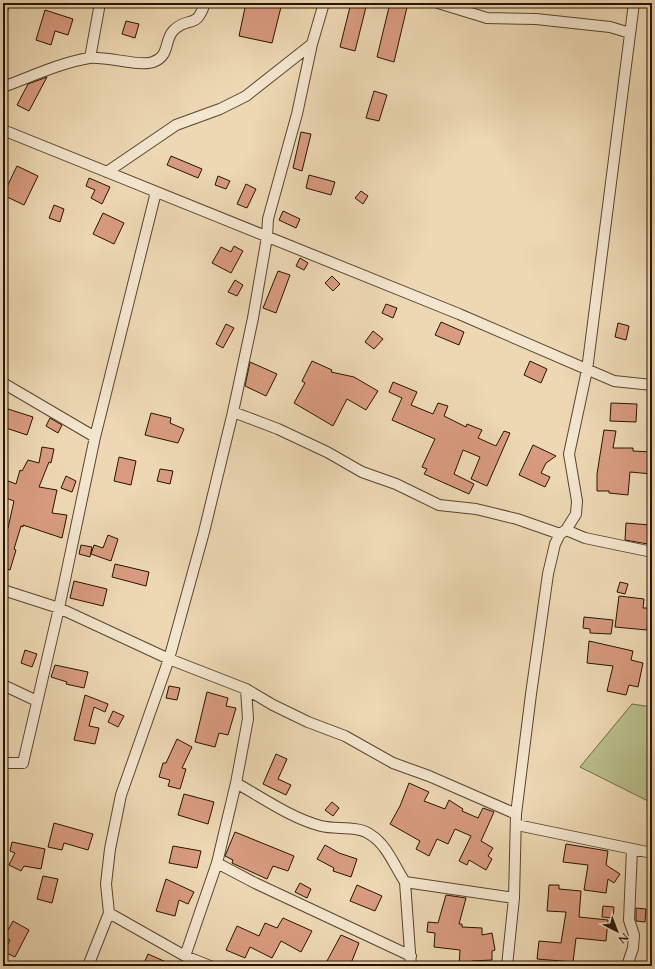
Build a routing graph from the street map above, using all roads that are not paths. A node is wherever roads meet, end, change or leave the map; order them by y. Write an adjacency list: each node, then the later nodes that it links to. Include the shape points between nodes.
1 (4, 3): 7 (street)
2 (100, 3): 10 (street)
3 (205, 3): 10 (street, via 197,21 174,30 164,54 153,62 145,64)
4 (324, 3): 9 (street)
5 (438, 3): 8 (street, via 487,18 536,19 610,27)
6 (634, 3): 8 (street)
7 (3, 8)
8 (630, 33): 16 (street)
9 (312, 44): 13 (street, via 246,96 220,109 176,125); 15 (street, via 297,114 268,219)
10 (90, 58): 11 (street)
11 (3, 88)
12 (3, 130): 13 (street)
13 (107, 172): 14 (street)
14 (156, 192): 15 (street); 20 (street)
15 (267, 237): 16 (street, via 459,314); 19 (street)
16 (587, 370): 18 (street, via 614,381); 21 (street, via 569,454 577,501 576,514)
17 (3, 384): 20 (street)
18 (652, 385)
19 (233, 412): 21 (street, via 278,428 362,472 439,504 483,510); 25 (street, via 204,532)
20 (95, 437): 24 (street)
21 (563, 532): 22 (street); 31 (street, via 555,544 547,581)
22 (652, 552)
23 (3, 590): 24 (street)
24 (59, 608): 25 (street); 28 (street)
25 (169, 659): 27 (street); 38 (street, via 121,795 106,884)
26 (3, 685): 28 (street)
27 (246, 689): 30 (street, via 248,719); 31 (street, via 273,706 345,736 393,763)
28 (37, 700): 29 (street, via 23,763)
29 (3, 763)
30 (236, 783): 35 (street); 36 (street, via 296,816 321,826 371,834 388,853)
31 (516, 814): 32 (street)
32 (517, 825): 33 (street); 37 (street)
33 (632, 848): 34 (street); 44 (street, via 629,920 634,935)
34 (652, 853)
35 (216, 863): 39 (street); 40 (street)
36 (405, 882): 37 (street); 40 (street)
37 (514, 898): 43 (street)
38 (109, 913): 39 (street); 41 (street)
39 (185, 956): 42 (street)
40 (411, 961)
41 (88, 966)
42 (210, 966)
43 (507, 966)
44 (627, 966)

